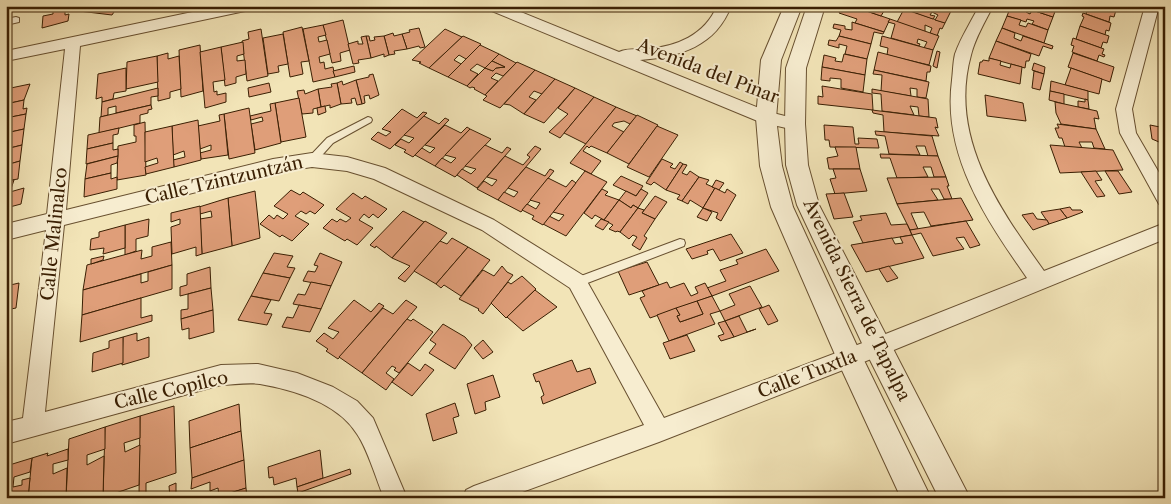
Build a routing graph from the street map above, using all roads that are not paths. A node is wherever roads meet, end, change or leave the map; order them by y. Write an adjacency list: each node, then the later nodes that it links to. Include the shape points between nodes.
1 (245, 6): 8 (street)
2 (492, 6): 12 (street, Avenida del Pinar)
3 (724, 6): 12 (street, Avenida del Pinar, via 714,25 701,38 686,45 643,57)
4 (793, 6): 14 (street, Avenida Sierra de Tapalpa, via 771,60)
5 (816, 6): 16 (street, Avenida Sierra de Tapalpa, via 796,68)
6 (986, 6): 23 (street, via 962,57 959,127 978,187)
7 (1152, 6): 18 (street, via 1124,109 1128,133)
8 (211, 10): 11 (street)
9 (16, 20): 10 (lane)
10 (6, 22)
11 (73, 42): 13 (street); 19 (street, Calle Malinalco)
12 (608, 53): 14 (street, Avenida del Pinar)
13 (6, 56)
14 (766, 118): 16 (street, Avenida del Pinar); 26 (street, Avenida Sierra de Tapalpa, via 771,166 782,207)
15 (368, 120): 17 (lane, via 332,138)
16 (794, 124): 25 (street, Avenida Sierra de Tapalpa, via 797,165 808,205)
17 (312, 160): 19 (street, Calle Tzintzuntzán, via 272,166); 24 (street, Calle Tzintzuntzán, via 347,164 379,173 488,225)
18 (1165, 199)
19 (56, 219): 21 (street, Calle Tzintzuntzán); 27 (street, Calle Malinalco)
20 (1165, 231): 23 (street, Calle Tuxtla)
21 (6, 232)
22 (680, 244): 24 (lane)
23 (1039, 280): 25 (street, Calle Tuxtla)
24 (577, 282): 28 (street, Calle Tzintzuntzán)
25 (877, 346): 26 (street, Calle Tuxtla); 33 (street, Avenida Sierra de Tapalpa)
26 (849, 357): 28 (street, Calle Tuxtla); 32 (street, Avenida Sierra de Tapalpa)
27 (33, 425): 29 (street, Calle Copilco); 30 (street, Calle Copilco, via 221,375 258,374 297,383 349,408 365,426)
28 (659, 431): 31 (street, Calle Tuxtla)
29 (6, 433)
30 (396, 498)
31 (474, 498)
32 (916, 498)
33 (955, 498)

